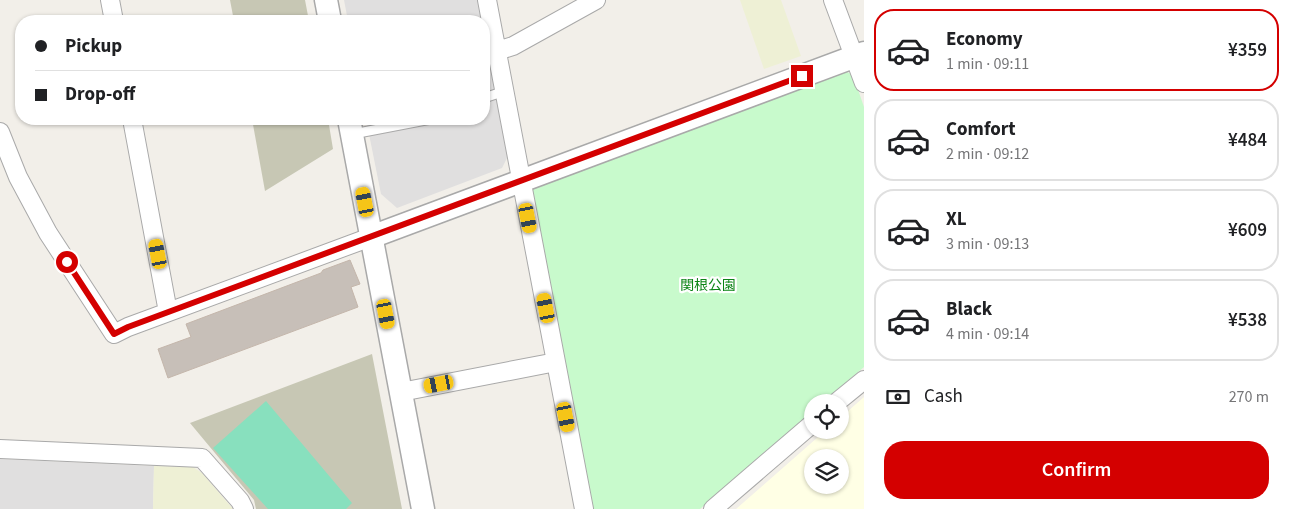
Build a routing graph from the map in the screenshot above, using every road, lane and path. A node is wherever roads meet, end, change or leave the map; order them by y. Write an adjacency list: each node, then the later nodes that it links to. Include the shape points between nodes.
1 (110, 0): 6 (street)
2 (326, 0): 7 (street)
3 (487, 0): 8 (street)
4 (596, 0): 10 (street, via 513,46)
5 (833, 0): 11 (street)
6 (113, 15)
7 (329, 15)
8 (490, 15)
9 (490, 15): 10 (street)
10 (497, 51): 13 (street)
11 (859, 54): 12 (street); 18 (street)
12 (864, 83)
13 (504, 91): 14 (lane); 18 (street)
14 (490, 96)
15 (133, 125): 20 (street)
16 (350, 126): 19 (street)
17 (0, 132): 20 (street, via 18,177 48,233 114,334)
18 (522, 182): 19 (street); 21 (street)
19 (371, 237): 20 (street); 23 (street)
20 (168, 312)
21 (556, 362): 23 (street); 29 (street)
22 (864, 380): 24 (street)
23 (400, 392): 28 (street)
24 (847, 394)
25 (804, 431): 30 (street)
26 (0, 449): 27 (street, via 202,458)
27 (244, 509)
28 (423, 509)
29 (584, 509)
30 (713, 509)

